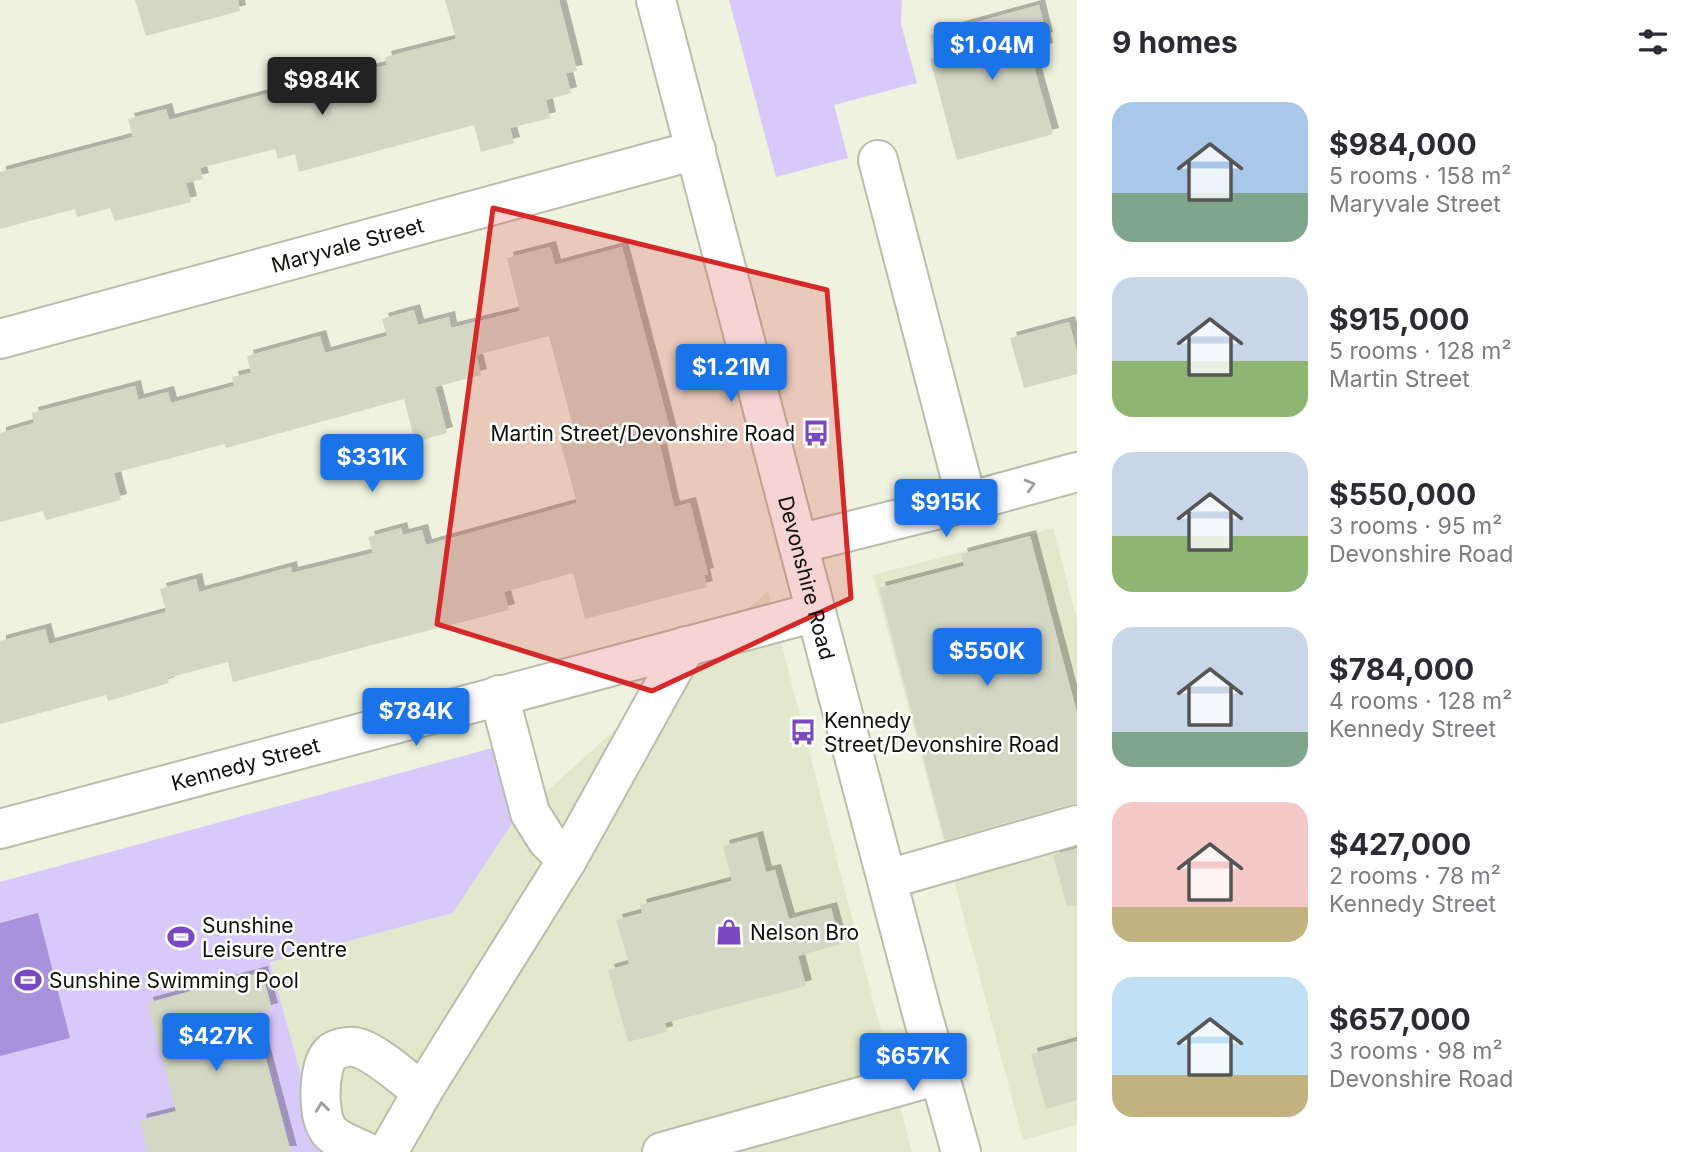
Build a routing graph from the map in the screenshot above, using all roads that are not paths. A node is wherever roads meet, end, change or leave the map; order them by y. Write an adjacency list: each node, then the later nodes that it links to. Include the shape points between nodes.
1 (656, 0): 2 (street, Devonshire Road)
2 (696, 150): 4 (street, Maryvale Street); 7 (street, Devonshire Road)
3 (878, 160): 6 (street)
4 (0, 339)
5 (1077, 472): 6 (street, one-way to 5)
6 (967, 502): 7 (street)
7 (798, 544): 8 (street, Devonshire Road)
8 (816, 612): 9 (street, Kennedy Street); 14 (street, Devonshire Road)
9 (686, 646): 10 (street, Kennedy Street); 13 (street)
10 (499, 695): 12 (street, Kennedy Street); 13 (street, via 530,813)
11 (1077, 825): 14 (street)
12 (0, 829)
13 (567, 860): 16 (street)
14 (887, 879): 15 (street, Devonshire Road)
15 (939, 1076): 17 (street); 20 (street, Devonshire Road)
16 (422, 1092): 18 (street, one-way to 16, via 329,1131 321,1112 324,1065 330,1053 355,1047); 19 (street)
17 (675, 1150)
18 (366, 1152)
19 (388, 1152)
20 (961, 1152)

